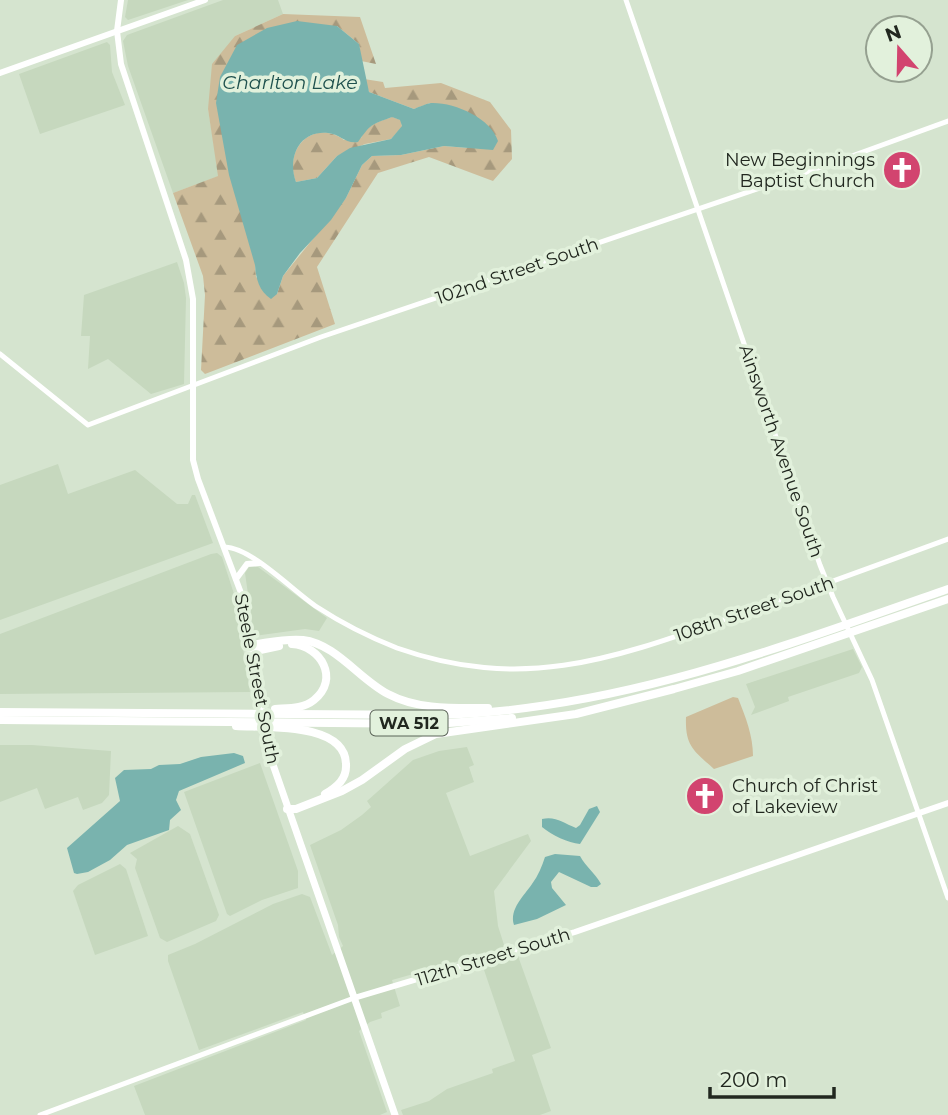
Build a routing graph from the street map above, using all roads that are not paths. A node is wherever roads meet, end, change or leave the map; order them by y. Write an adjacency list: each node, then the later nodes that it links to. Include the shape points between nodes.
1 (121, 0): 4 (main road, Steele Street South)
2 (205, 0): 4 (main road)
3 (626, 0): 7 (street, Ainsworth Avenue South)
4 (117, 32): 5 (main road); 9 (main road, Steele Street South, via 122,67 190,276)
5 (0, 73)
6 (948, 121): 7 (street, 102nd Street South)
7 (698, 209): 9 (street, 102nd Street South, via 321,337); 14 (street, Ainsworth Avenue South)
8 (0, 354): 9 (street, 102nd Street South, via 88,425)
9 (192, 387): 11 (main road, Steele Street South, via 195,466)
10 (948, 539): 14 (street, 108th Street South)
11 (225, 547): 12 (street, 108th Street South, via 243,551); 13 (main road, Steele Street South)
12 (259, 563): 13 (main road, via 247,564); 14 (street, 108th Street South, via 367,636 417,655 482,668 558,667 596,661)
13 (236, 579): 17 (main road, Steele Street South)
14 (827, 584): 25 (street, Ainsworth Avenue South, via 872,680)
15 (948, 589): 19 (highway, WA 512, via 673,680 595,698)
16 (948, 599): 18 (highway, WA 512, via 738,671)
17 (250, 649): 19 (highway, via 295,640 317,643 382,691 414,704); 21 (highway, via 292,644 308,648 324,666 322,689 315,699 299,707); 24 (main road, Steele Street South, via 265,737)
18 (616, 703): 21 (highway, WA 512, via 518,718 436,724); 24 (highway, via 436,734 342,791)
19 (519, 708): 21 (highway, WA 512, via 474,714)
20 (0, 712): 21 (highway, WA 512)
21 (201, 718): 22 (highway, WA 512); 24 (highway, via 218,726 317,733 337,743 346,765 340,783)
22 (0, 720)
23 (948, 803): 25 (main road, 112th Street South)
24 (288, 809): 27 (main road, Steele Street South)
25 (918, 813): 26 (street, Ainsworth Avenue South); 27 (main road, 112th Street South, via 575,932)
26 (948, 898)
27 (354, 998): 28 (street, 112th Street South); 29 (main road, Steele Street South)
28 (40, 1115)
29 (395, 1115)

